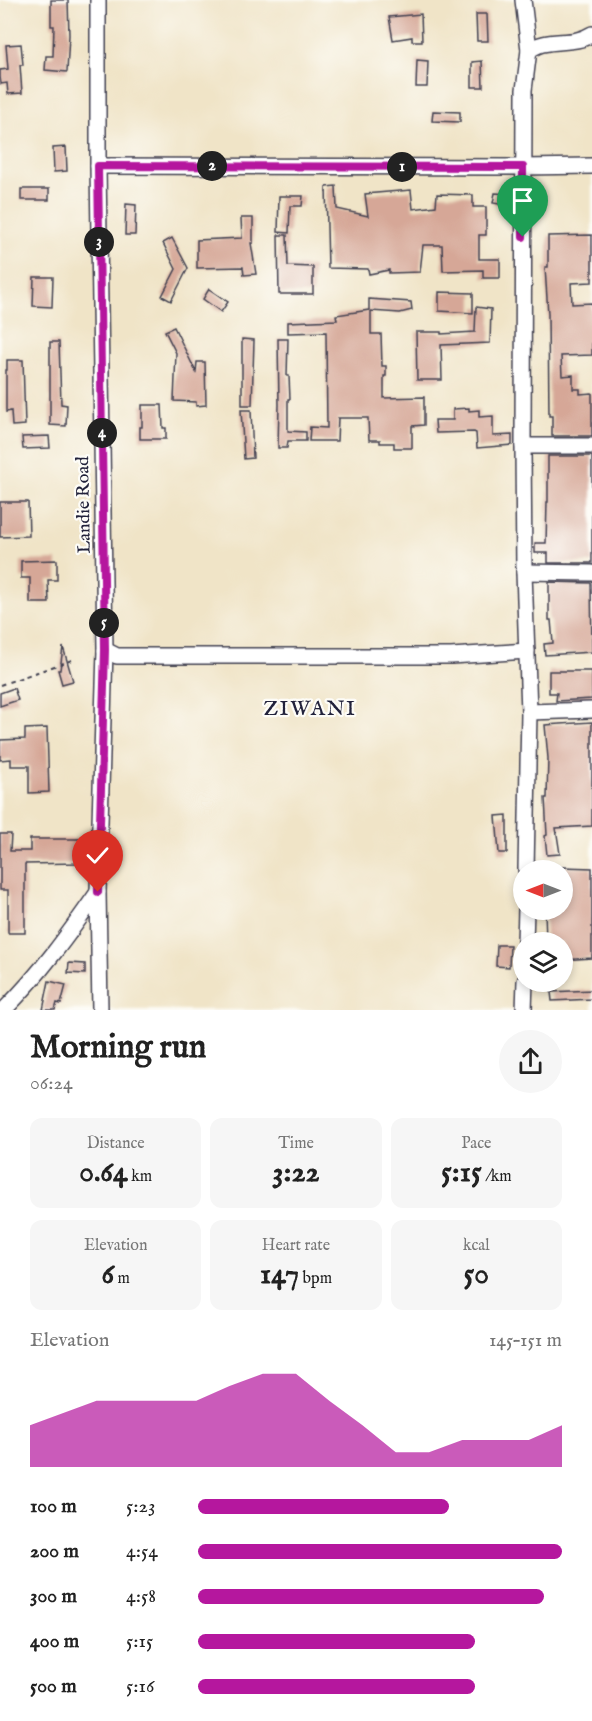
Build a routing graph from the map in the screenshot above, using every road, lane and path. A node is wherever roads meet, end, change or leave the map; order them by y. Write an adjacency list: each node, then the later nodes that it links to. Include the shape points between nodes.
1 (98, 0): 5 (street, Landie Road)
2 (523, 0): 4 (street)
3 (592, 34): 4 (street)
4 (529, 50): 7 (street)
5 (98, 166): 7 (street); 12 (street, Landie Road)
6 (592, 166): 7 (street)
7 (523, 167): 8 (street)
8 (522, 446): 9 (street); 10 (street)
9 (592, 446)
10 (524, 572): 11 (street); 13 (street)
11 (592, 573)
12 (105, 650): 13 (street, via 117,656 451,656); 19 (street, Landie Road)
13 (527, 651): 17 (street)
14 (72, 660): 15 (path)
15 (0, 685)
16 (592, 711): 17 (street)
17 (529, 712): 18 (street)
18 (526, 860)
19 (98, 892): 21 (street, via 28,986); 22 (street, Landie Road)
20 (525, 992): 23 (street)
21 (4, 1010)
22 (100, 1010)
23 (524, 1010)

